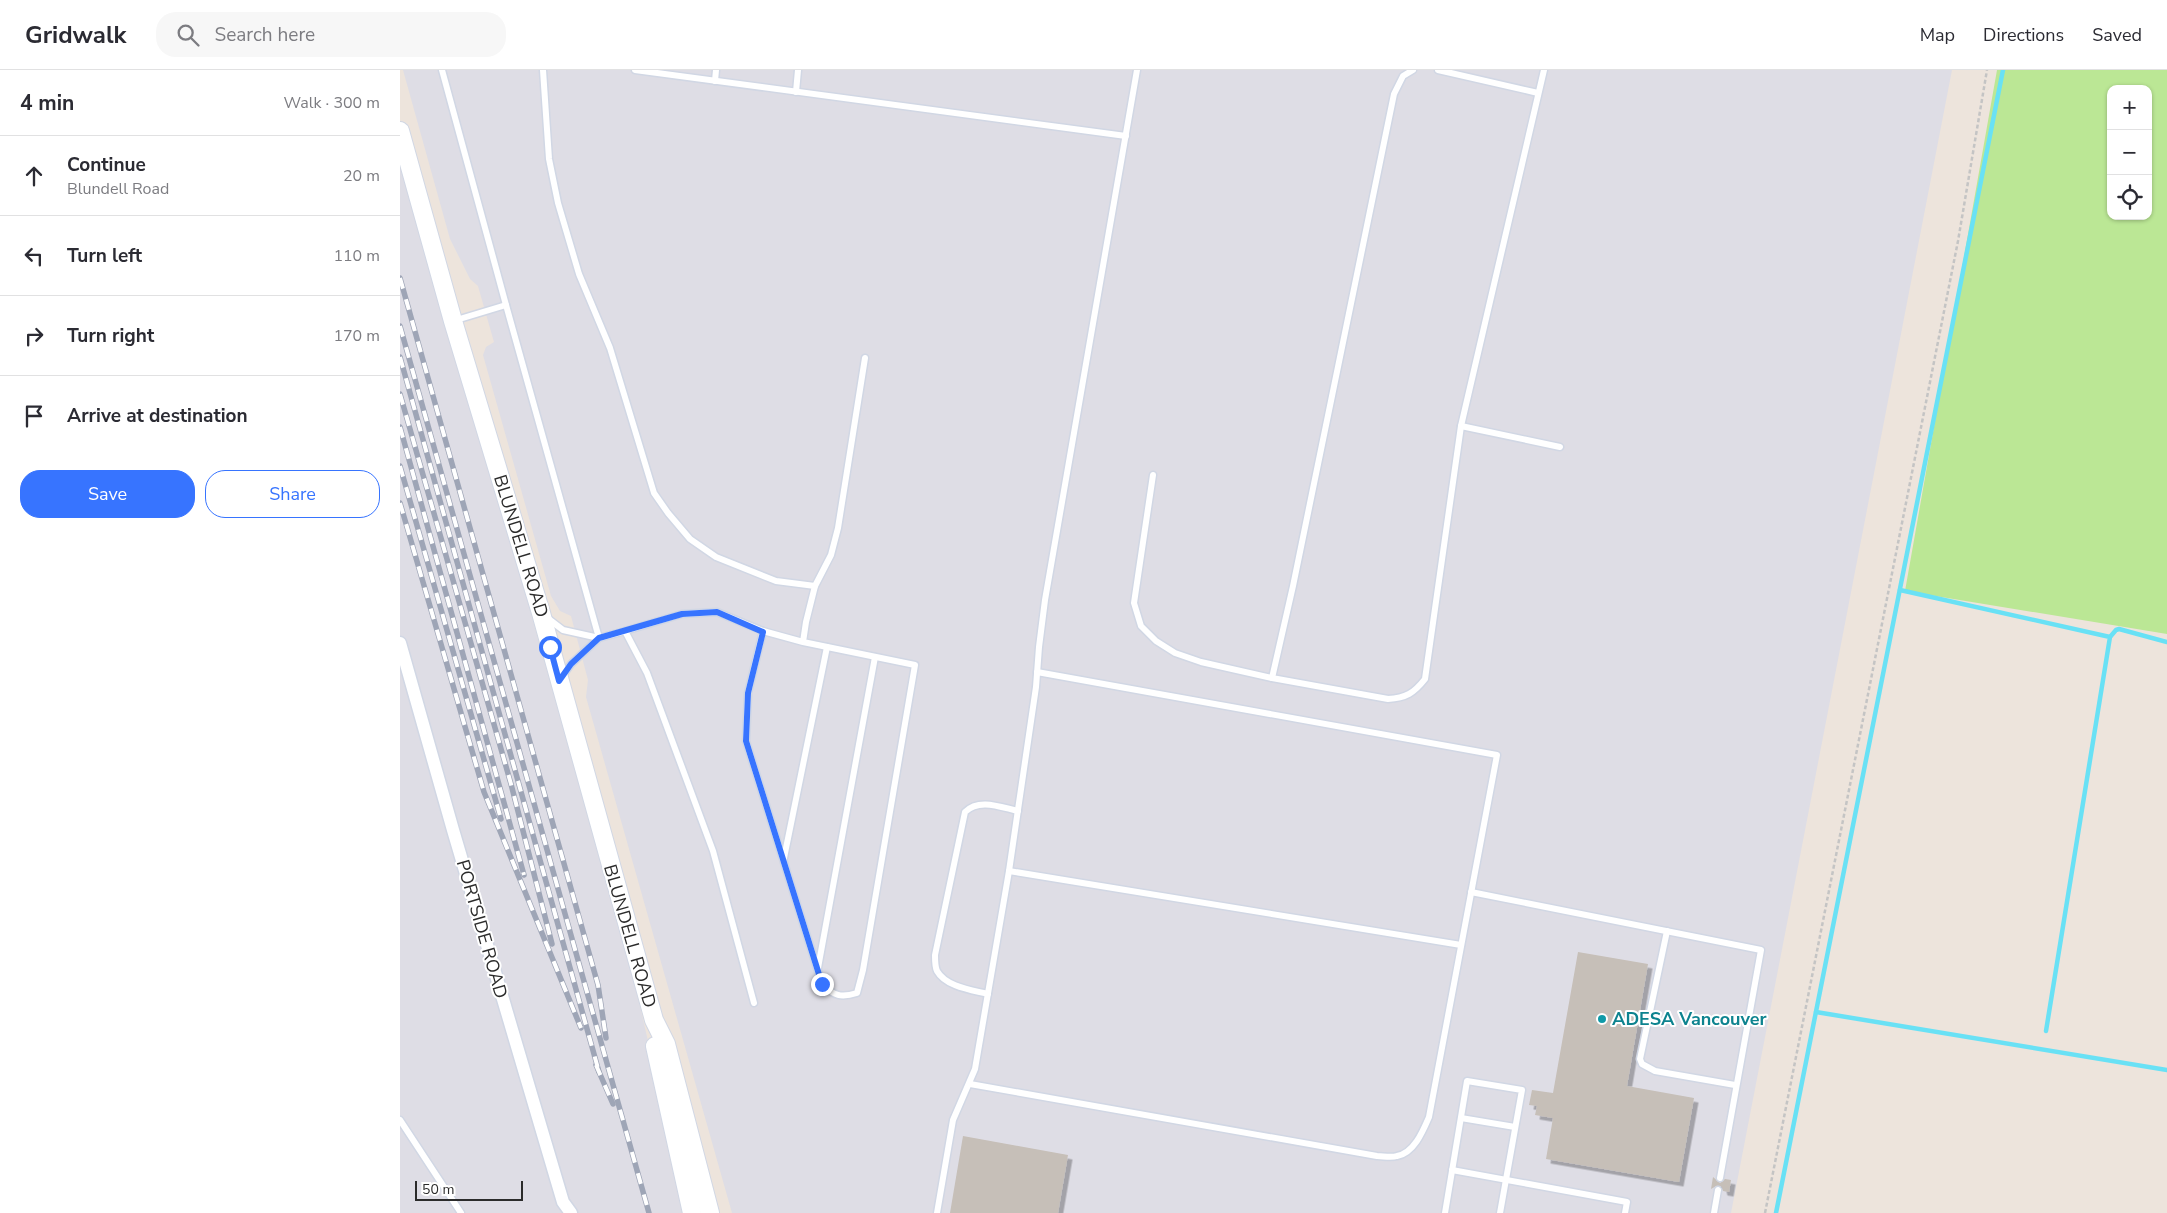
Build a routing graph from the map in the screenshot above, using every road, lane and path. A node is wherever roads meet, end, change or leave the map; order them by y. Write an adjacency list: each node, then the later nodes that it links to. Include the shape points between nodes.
1 (442, 70): 16 (lane)
2 (543, 70): 22 (lane, via 548,150 558,204 579,274 610,348 654,493 690,539 716,557 776,581)
3 (635, 70): 11 (lane)
4 (716, 70): 11 (lane)
5 (798, 70): 12 (lane)
6 (1137, 70): 15 (lane)
7 (1413, 70): 32 (lane, via 1403,76 1394,94)
8 (1438, 70): 13 (lane)
9 (1544, 70): 13 (lane)
10 (1987, 70): 62 (path, via 1956,251)
11 (715, 82): 12 (lane)
12 (796, 92): 15 (lane)
13 (1538, 94): 19 (lane)
14 (400, 131): 17 (main road, BLUNDELL ROAD)
15 (1126, 136): 31 (lane, via 1045,600)
16 (506, 305): 17 (lane); 26 (lane)
17 (453, 321): 23 (main road, BLUNDELL ROAD)
18 (865, 358): 22 (lane, via 838,528 830,555)
19 (1461, 426): 20 (lane); 32 (lane, via 1425,679 1404,698 1388,699)
20 (1560, 447)
21 (1153, 475): 32 (lane, via 1134,603 1142,626 1156,641 1175,653)
22 (815, 586): 27 (lane)
23 (541, 613): 26 (lane, via 563,630); 33 (main road, BLUNDELL ROAD)
24 (624, 631): 25 (lane, via 682,614 717,612); 26 (lane); 42 (lane, via 647,673 713,851)
25 (763, 632): 27 (lane); 35 (lane, via 748,693 746,741)
26 (599, 638): 33 (lane, via 571,664)
27 (803, 642): 29 (lane)
28 (400, 643): 54 (street, PORTSIDE ROAD, via 563,1202)
29 (827, 646): 30 (lane); 35 (lane)
30 (875, 657): 40 (lane); 40 (lane, via 915,665 857,993 846,996 832,994 822,984)
31 (1037, 672): 34 (lane); 37 (lane, via 1497,756)
32 (1272, 678)
33 (559, 681): 43 (main road, BLUNDELL ROAD)
34 (1018, 811): 36 (lane); 41 (lane, via 984,804 972,805 965,812 935,955 936,970 944,979)
35 (783, 860): 40 (lane)
36 (1009, 871): 39 (lane); 41 (lane)
37 (1471, 892): 38 (lane); 39 (lane)
38 (1667, 931): 45 (lane, via 1640,1058 1642,1064 1655,1071); 45 (lane, via 1761,950)
39 (1460, 946): 44 (lane, via 1429,1116 1414,1145 1398,1156 1376,1156)
40 (817, 969)
41 (988, 994): 44 (lane, via 976,1069)
42 (754, 1003)
43 (654, 1020): 55 (main road, BLUNDELL ROAD, via 655,1046); 56 (main road, BLUNDELL ROAD, via 666,1044)
44 (970, 1084): 57 (lane, via 954,1120)
45 (1735, 1085): 50 (lane)
46 (1461, 1118): 48 (lane); 48 (lane, via 1467,1081 1522,1090); 49 (lane)
47 (400, 1120): 53 (lane)
48 (1515, 1127): 51 (lane)
49 (1452, 1170): 51 (lane); 58 (lane)
50 (1720, 1178)
51 (1506, 1180): 59 (lane); 60 (lane, via 1627,1202)
52 (1718, 1190): 61 (lane)
53 (461, 1213)
54 (571, 1213)
55 (692, 1213)
56 (710, 1213)
57 (938, 1213)
58 (1445, 1213)
59 (1500, 1213)
60 (1625, 1213)
61 (1714, 1213)
62 (1764, 1213)

